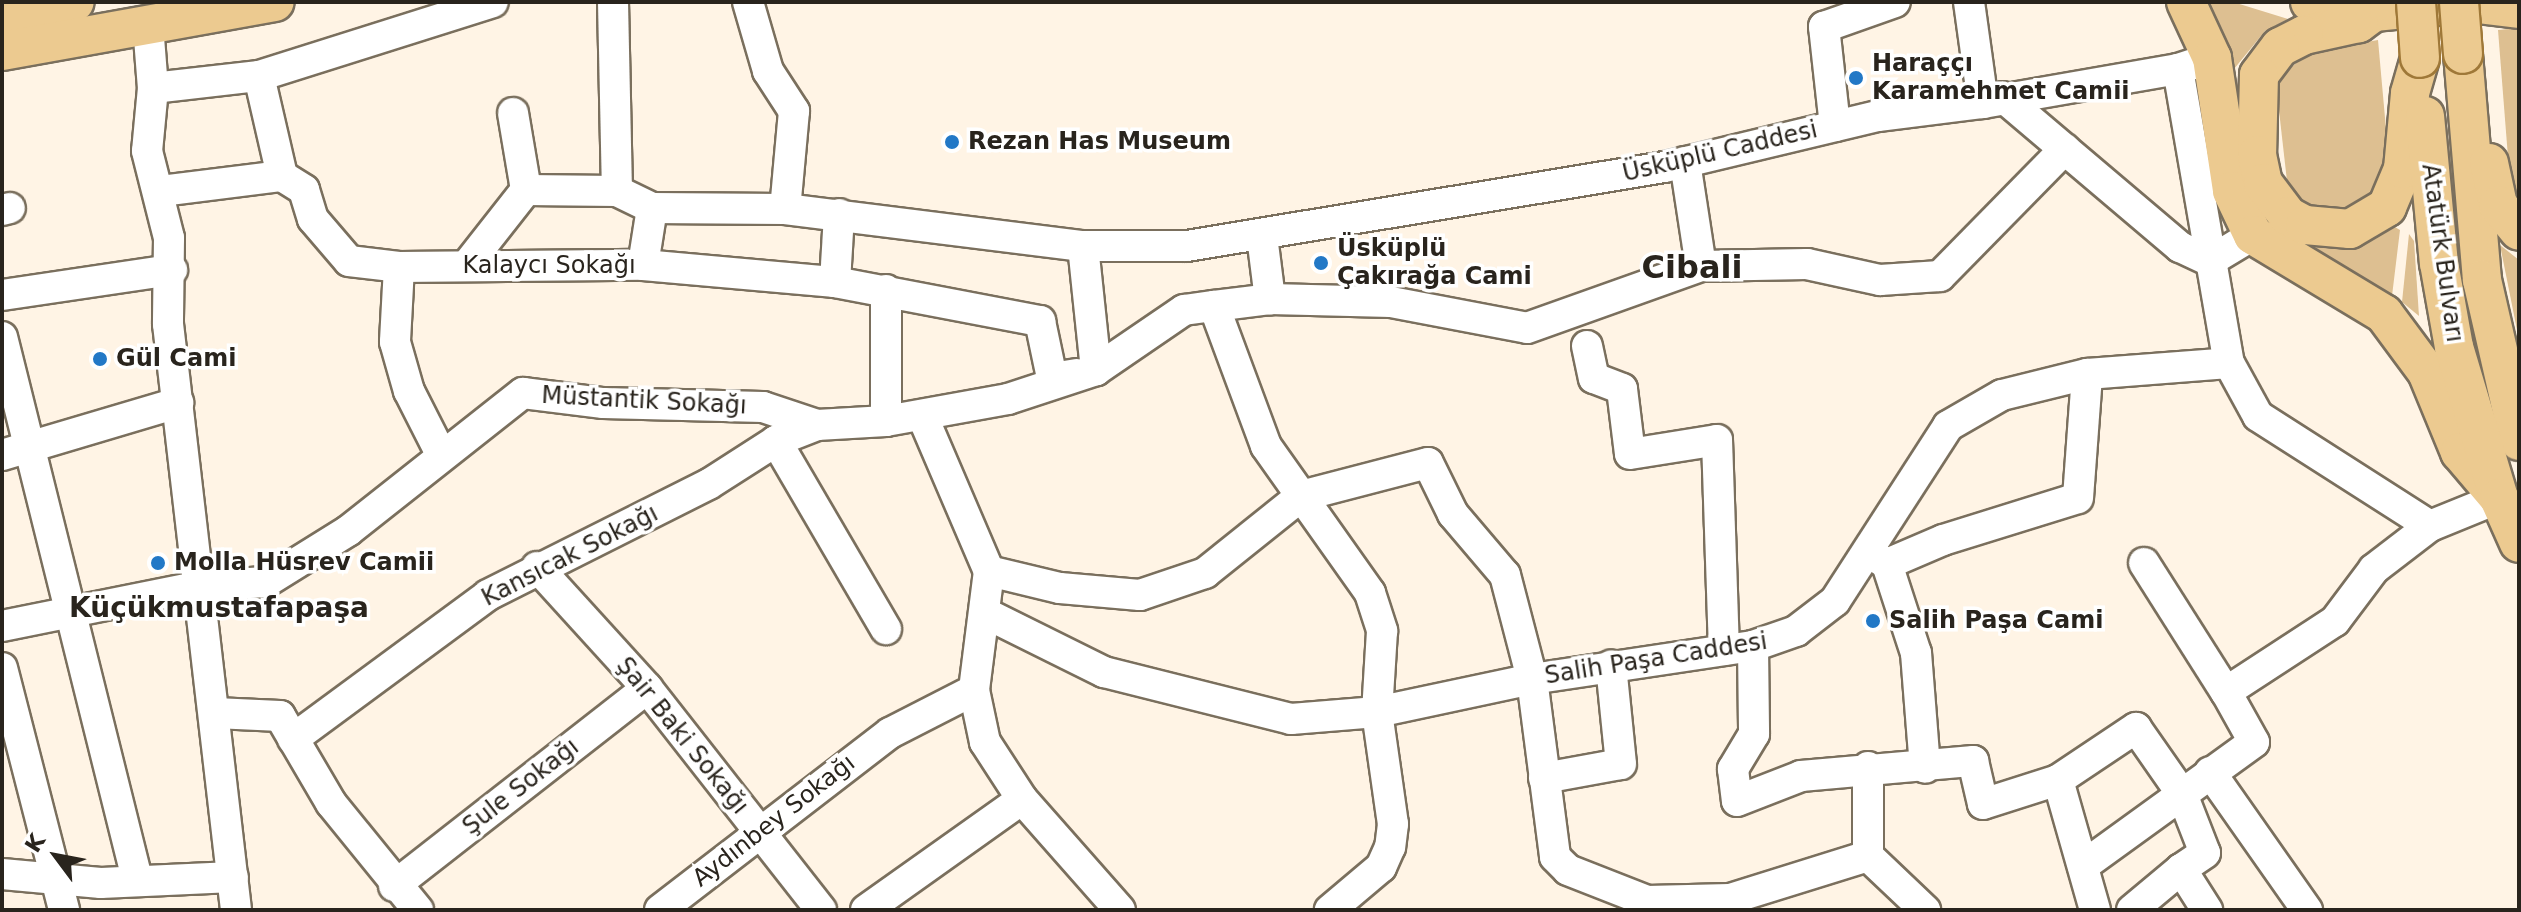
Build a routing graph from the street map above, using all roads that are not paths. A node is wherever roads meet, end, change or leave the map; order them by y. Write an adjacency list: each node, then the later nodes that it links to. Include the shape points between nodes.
1 (75, 2): 14 (main road)
2 (275, 2): 15 (main road)
3 (493, 2): 20 (street)
4 (613, 2): 30 (street)
5 (748, 2): 32 (street, via 768,71 794,111)
6 (1895, 2): 24 (street, via 1824,27)
7 (1969, 2): 22 (street)
8 (2186, 2): 19 (main road)
9 (2310, 2): 13 (main road)
10 (2416, 2): 18 (main road, Atatürk Bulvarı, bridge)
11 (2468, 2): 12 (main road); 13 (main road); 17 (main road, Atatürk Bulvarı, bridge)
12 (2519, 9)
13 (2374, 12): 18 (main road, via 2359,23 2304,35 2280,47 2259,75 2257,155 2263,183 2288,216 2305,225 2350,229 2387,207 2403,169 2410,93)
14 (2, 21)
15 (148, 25): 16 (main road); 21 (street)
16 (2, 51)
17 (2463, 54): 34 (main road, via 2481,111 2498,205); 59 (main road, Atatürk Bulvarı, via 2482,280)
18 (2420, 58): 63 (main road, Atatürk Bulvarı, via 2445,304 2468,405)
19 (2195, 63): 22 (street, Üsküplü Caddesi); 35 (main road, via 2232,191); 38 (street)
20 (259, 76): 21 (street); 27 (street, Kalaycı Sokağı)
21 (153, 88): 29 (street, via 147,151)
22 (1993, 100): 24 (street, Üsküplü Caddesi); 25 (street)
23 (513, 113): 28 (street)
24 (1835, 126): 26 (street, Üsküplü Caddesi)
25 (2065, 149): 38 (street, via 2180,247); 41 (street, via 1940,276 1880,280 1807,264)
26 (1685, 162): 36 (street, Üsküplü Caddesi); 41 (street)
27 (293, 183): 29 (street); 42 (street, Kalaycı Sokağı, via 313,219 349,261)
28 (526, 190): 30 (street); 39 (street)
29 (161, 191): 43 (street)
30 (617, 191): 31 (street)
31 (652, 208): 32 (street, Üsküplü Caddesi); 40 (street)
32 (785, 209): 33 (street, Üsküplü Caddesi)
33 (839, 214): 37 (street, Üsküplü Caddesi); 44 (street)
34 (2519, 231)
35 (2253, 235): 38 (street); 63 (main road, via 2390,321 2427,372 2460,452)
36 (1262, 236): 37 (street, Üsküplü Caddesi, via 1187,246); 47 (street)
37 (1083, 246): 52 (street)
38 (2210, 261): 51 (street)
39 (467, 265): 40 (street, Kalaycı Sokağı); 42 (street, Kalaycı Sokağı)
40 (643, 265): 44 (street, Kalaycı Sokağı)
41 (1701, 266): 47 (street, via 1527,328 1391,302)
42 (399, 267): 61 (street, via 395,342 409,391)
43 (172, 270): 46 (street); 54 (street, via 168,324)
44 (835, 282): 45 (street, Kalaycı Sokağı)
45 (886, 290): 52 (street, Kalaycı Sokağı, via 1040,321 1052,378); 56 (street)
46 (2, 295)
47 (1270, 299): 48 (street)
48 (1214, 306): 52 (street, via 1184,310); 62 (street, via 1266,446)
49 (2, 337): 60 (street)
50 (1587, 346): 75 (street, via 1594,378 1622,389 1630,454 1717,440)
51 (2229, 363): 53 (street, Salih Paşa Caddesi); 64 (street, via 2258,416)
52 (1096, 370): 55 (street, via 1008,399)
53 (2087, 374): 66 (street, Salih Paşa Caddesi, via 2002,395 1948,426 1904,488); 66 (street, via 2078,498)
54 (178, 403): 60 (street); 70 (street)
55 (922, 415): 56 (street); 69 (street)
56 (886, 421): 57 (street)
57 (817, 425): 58 (street); 61 (street, Müstantik Sokağı, via 763,407 603,403 523,393)
58 (776, 441): 68 (street, Kansıcak Sokağı, via 709,484 555,563); 74 (street)
59 (2519, 441)
60 (15, 451): 71 (street)
61 (441, 454): 70 (street, Müstantik Sokağı, via 348,531 266,582)
62 (1301, 496): 69 (street, via 1205,573 1140,595 1060,588); 78 (street, via 1428,463 1453,514 1505,575); 82 (street, via 1370,593 1382,631)
63 (2499, 498): 64 (street); 65 (main road, Atatürk Bulvarı)
64 (2430, 526): 81 (street, via 2374,569 2335,621)
65 (2519, 543)
66 (1877, 558): 75 (street, Salih Paşa Caddesi, via 1796,631); 86 (street, via 1916,653)
67 (2144, 563): 81 (street)
68 (537, 567): 79 (street, Şair Baki Sokağı); 84 (street, Kansıcak Sokağı, via 488,595)
69 (989, 571): 72 (street)
70 (201, 586): 71 (street, Müstantik Sokağı); 83 (street)
71 (73, 610): 73 (street, Müstantik Sokağı); 99 (street)
72 (987, 614): 80 (street); 82 (street, Salih Paşa Caddesi, via 1118,675 1291,719)
73 (2, 626)
74 (886, 629)
75 (1739, 648): 76 (street, Salih Paşa Caddesi); 85 (street, via 1754,734 1733,769 1737,801 1801,776)
76 (1611, 666): 78 (street, Salih Paşa Caddesi); 88 (street, via 1621,764)
77 (2, 668): 97 (street)
78 (1532, 679): 82 (street, Salih Paşa Caddesi); 88 (street)
79 (647, 688): 92 (street, Şair Baki Sokağı); 100 (street, Şule Sokağı)
80 (974, 690): 91 (street, via 985,742); 92 (street, Aydınbey Sokağı, via 890,733)
81 (2226, 692): 87 (street, via 2254,742)
82 (1377, 712): 109 (street, via 1393,824 1390,847 1381,867)
83 (215, 713): 84 (street, via 280,716); 98 (street)
84 (293, 739): 100 (street, via 331,803)
85 (1868, 767): 86 (street); 93 (street)
86 (1925, 768): 89 (street, via 1973,761 1983,804)
87 (2210, 772): 90 (street); 114 (street)
88 (1544, 778): 101 (street, via 1555,857 1568,870 1647,901)
89 (2058, 780): 90 (street, via 2136,728); 94 (street)
90 (2182, 794): 94 (street); 95 (street, via 2205,853)
91 (1022, 799): 102 (street); 108 (street)
92 (760, 831): 106 (street, Aydınbey Sokağı); 107 (street, Şair Baki Sokağı)
93 (1868, 856): 101 (street); 110 (street)
94 (2083, 866): 111 (street)
95 (2181, 869): 112 (street); 113 (street)
96 (2, 874): 97 (street)
97 (59, 876): 99 (street, via 101,883); 103 (street)
98 (233, 877): 99 (street); 104 (street)
99 (137, 879)
100 (394, 886): 105 (street)
101 (1767, 901)
102 (887, 906)
103 (64, 910)
104 (236, 910)
105 (418, 910)
106 (660, 910)
107 (821, 910)
108 (1120, 910)
109 (1330, 910)
110 (1925, 910)
111 (2095, 910)
112 (2132, 910)
113 (2207, 910)
114 (2307, 910)

